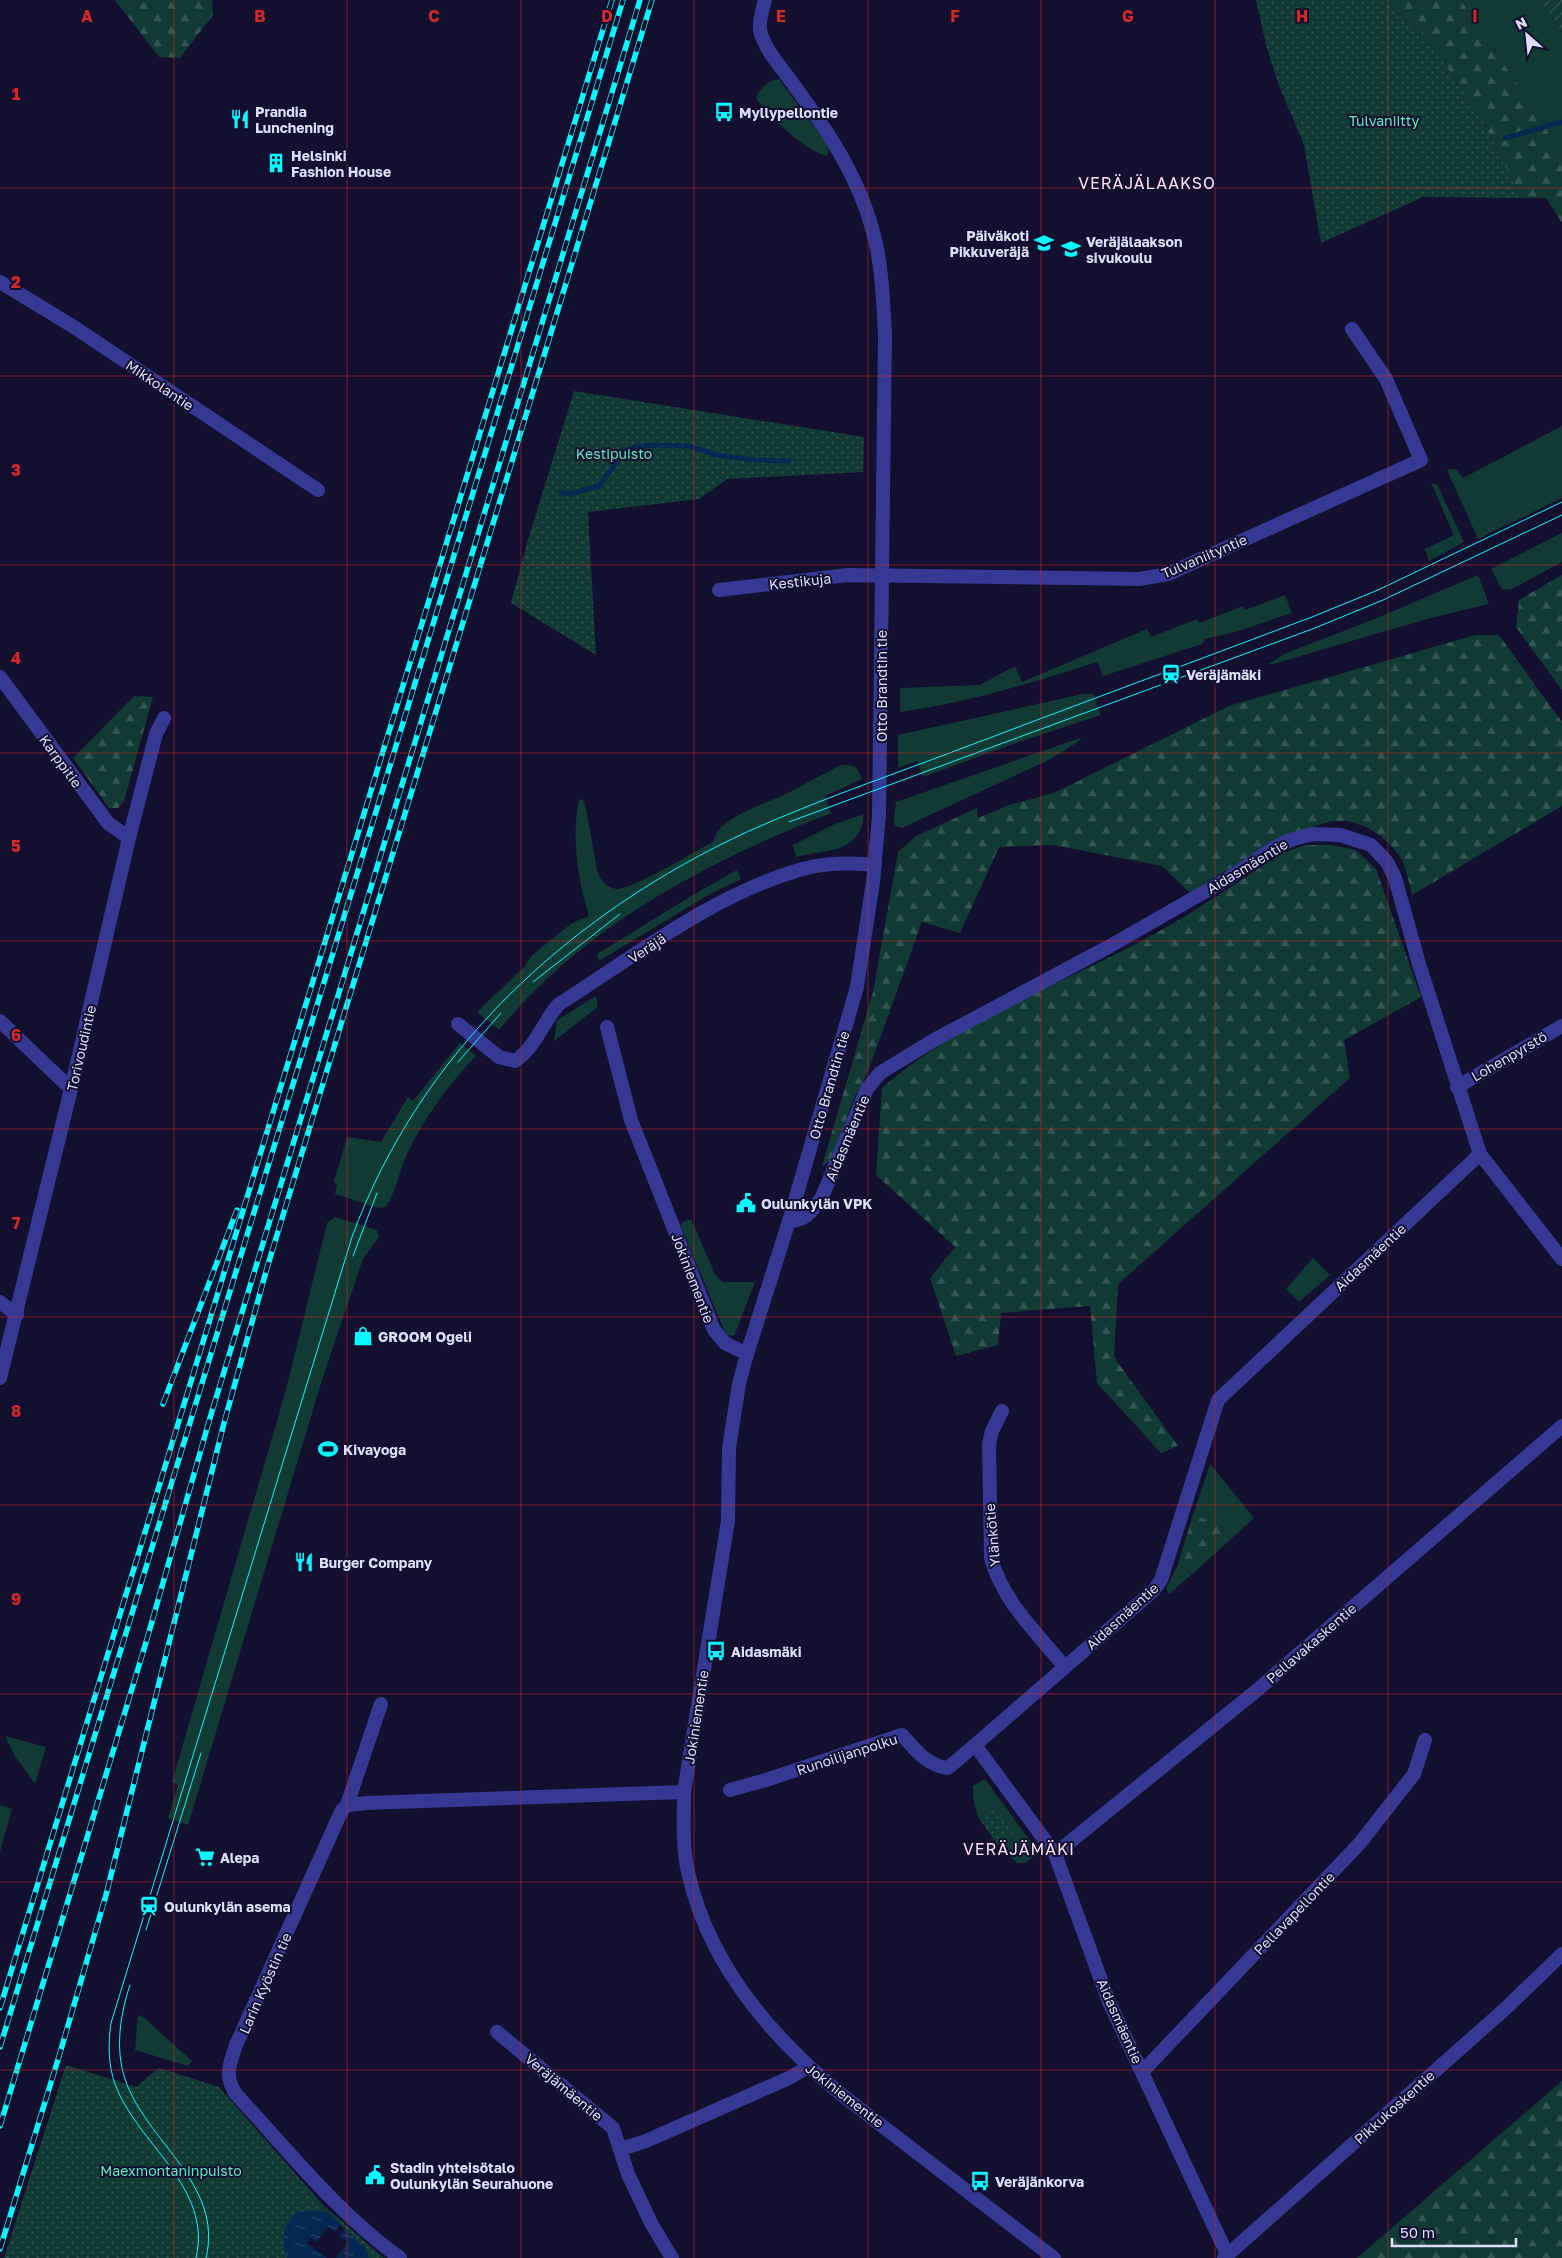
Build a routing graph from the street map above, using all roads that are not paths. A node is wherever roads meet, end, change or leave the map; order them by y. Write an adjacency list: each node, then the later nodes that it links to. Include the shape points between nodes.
1 (765, 0): 5 (street, Otto Brandtin tie, via 759,33 836,146 874,232 885,334)
2 (0, 282): 4 (street, Mikkolantie, via 74,327)
3 (1352, 329): 5 (street, Tulvaniityntie, via 1386,379 1421,460 1168,574 1139,579)
4 (318, 490)
5 (881, 575): 6 (street, Kestikuja, via 848,575); 10 (street, Otto Brandtin tie, via 881,769)
6 (718, 590)
7 (0, 677): 9 (street, Karppitie, via 108,823)
8 (164, 718): 9 (street, Torivoudintie, via 156,734)
9 (129, 838): 16 (street, Torivoudintie)
10 (875, 865): 12 (street, Veräjä, via 801,869 710,909 559,1004 534,1044 515,1061 499,1057); 18 (street, Otto Brandtin tie, via 857,987)
11 (0, 1021): 16 (street)
12 (458, 1024)
13 (1562, 1026): 15 (street, Lohenpyrstö)
14 (607, 1027): 23 (street, Jokiniementie, via 631,1120 714,1330 725,1343)
15 (1457, 1087): 17 (street, Aidasmäentie); 18 (street, Aidasmäentie, via 1396,878 1387,862 1371,844 1340,835 1313,834 1275,847 1227,879 1110,946 934,1040 880,1073 867,1089 822,1197 802,1220)
16 (71, 1089): 22 (street, Torivoudintie)
17 (1480, 1154): 19 (street); 27 (street, Aidasmäentie, via 1218,1400 1161,1580 1153,1591)
18 (789, 1221): 23 (street, Otto Brandtin tie)
19 (1562, 1259)
20 (0, 1302): 22 (street)
21 (0, 1315): 22 (street)
22 (17, 1315): 24 (street, Torivoudintie)
23 (747, 1354): 32 (street, Jokiniementie, via 729,1448 728,1521)
24 (0, 1378)
25 (1002, 1411): 27 (street, Ylänkötie, via 989,1444 991,1558 996,1576 1012,1604)
26 (1562, 1426): 34 (street, Pellavakaskentie, via 1256,1692)
27 (1065, 1667): 30 (street, Aidasmäentie)
28 (381, 1704): 33 (street)
29 (1425, 1740): 38 (street, Pellavapellontie, via 1414,1774 1360,1843)
30 (975, 1746): 31 (street, Runoilijanpolku, via 948,1768 938,1767 929,1763 902,1735); 34 (street, Aidasmäentie)
31 (730, 1790)
32 (684, 1792): 33 (street); 37 (street, Jokiniementie, via 688,1871 700,1913 726,1965 750,2001)
33 (347, 1805): 41 (street, Larin Kyöstin tie, via 236,2045 229,2082 235,2093 315,2180 374,2239)
34 (1055, 1854): 38 (street, Aidasmäentie, via 1109,2002)
35 (1562, 1954): 40 (street, Pikkukoskentie, via 1505,2009)
36 (497, 2032): 39 (street, Veräjämäentie, via 613,2128)
37 (808, 2067): 39 (street, via 646,2141); 43 (street, Jokiniementie)
38 (1142, 2072): 40 (street, Aidasmäentie)
39 (621, 2149): 42 (street, Veräjämäentie, via 628,2174)
40 (1226, 2256)
41 (400, 2258)
42 (672, 2258)
43 (1054, 2258)

